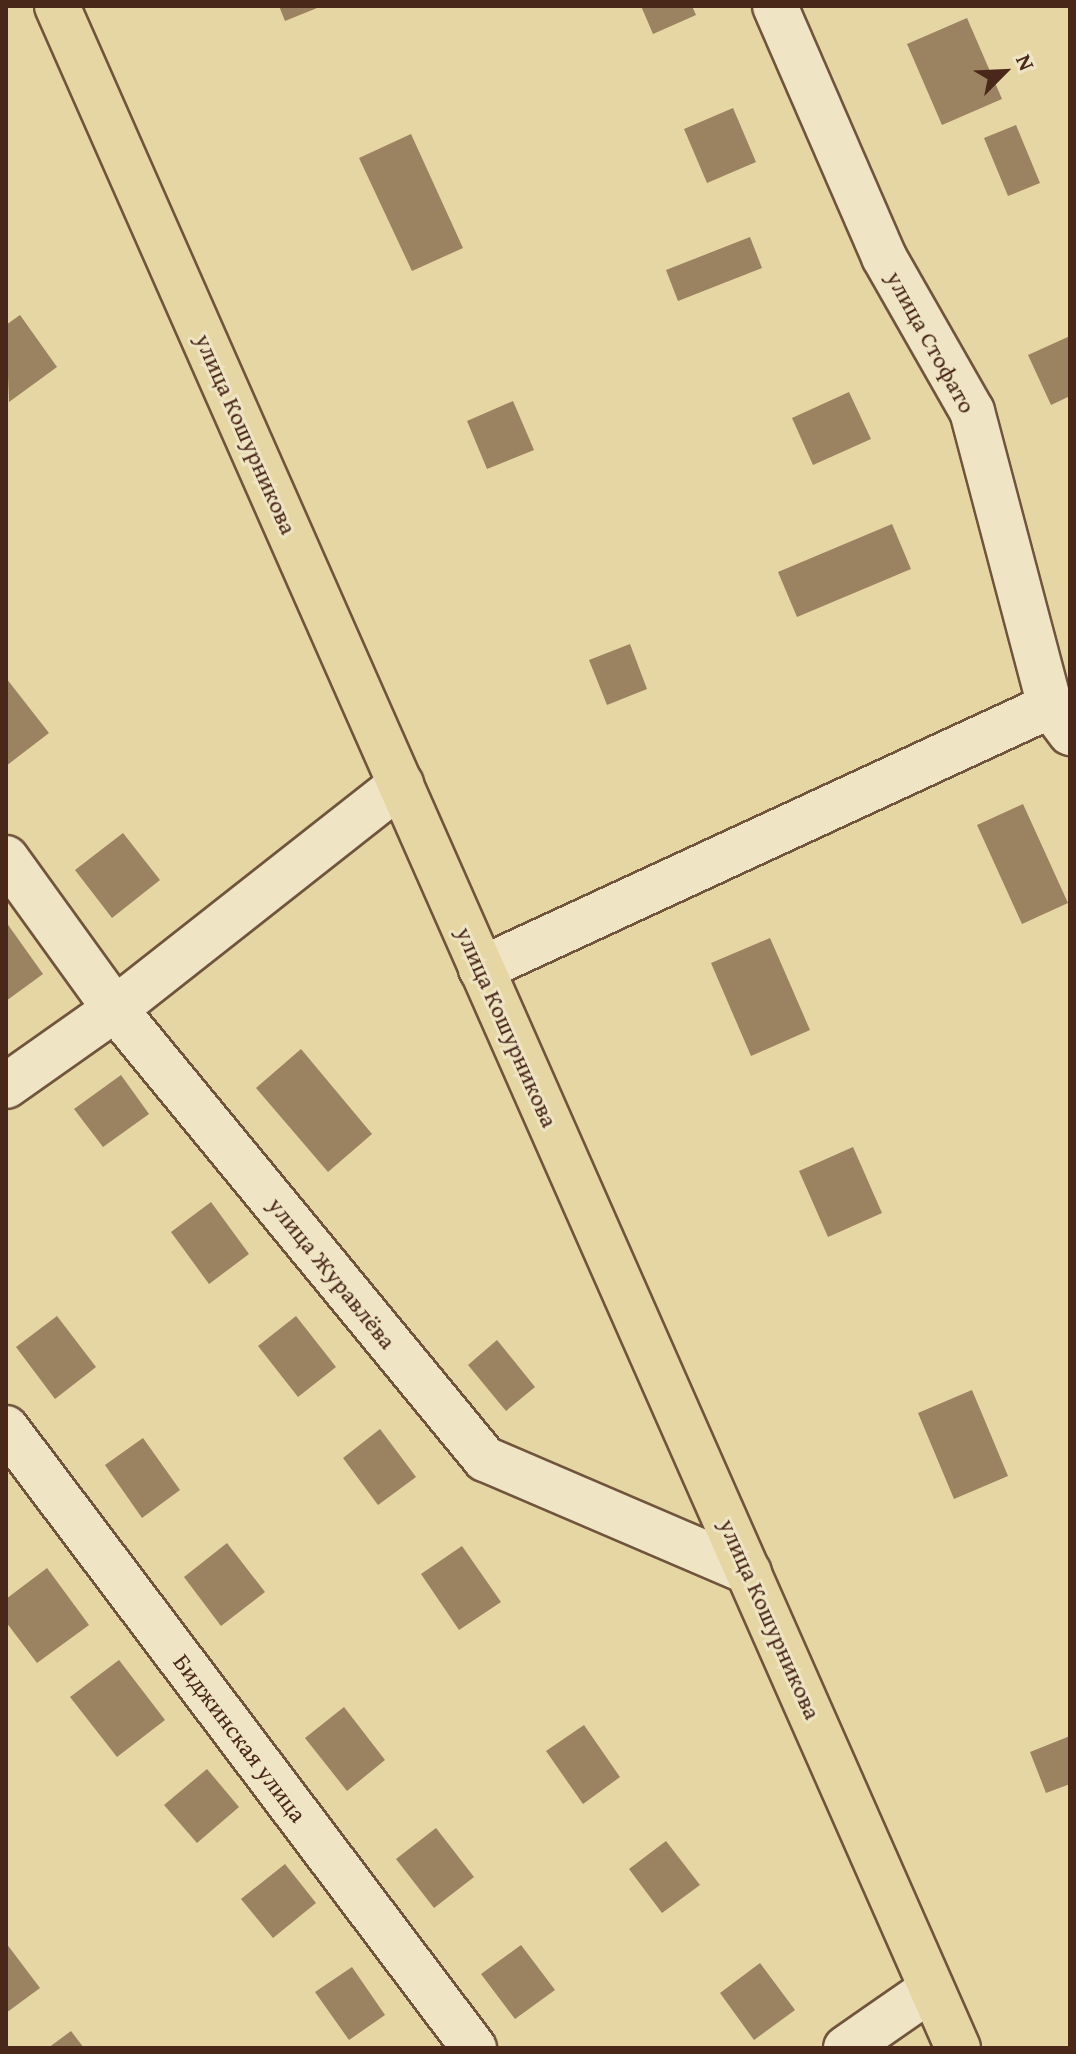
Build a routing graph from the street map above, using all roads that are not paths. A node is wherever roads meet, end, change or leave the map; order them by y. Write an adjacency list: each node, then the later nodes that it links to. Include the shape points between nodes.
1 (57, 6): 4 (main road, улица Кошурникова)
2 (775, 6): 3 (street, улица Стофато, via 884,257 972,411)
3 (1060, 719): 6 (street)
4 (401, 784): 6 (main road, улица Кошурникова); 7 (street)
5 (6, 858): 7 (street, улица Журавлёва)
6 (481, 969): 10 (main road, улица Кошурникова)
7 (115, 1009): 8 (street); 10 (street, улица Журавлёва, via 485,1459)
8 (6, 1086)
9 (6, 1428): 12 (street, Биджинская улица)
10 (749, 1572): 11 (main road, улица Кошурникова)
11 (931, 1989): 13 (street); 14 (main road, улица Кошурникова)
12 (474, 2048)
13 (846, 2048)
14 (958, 2048)

